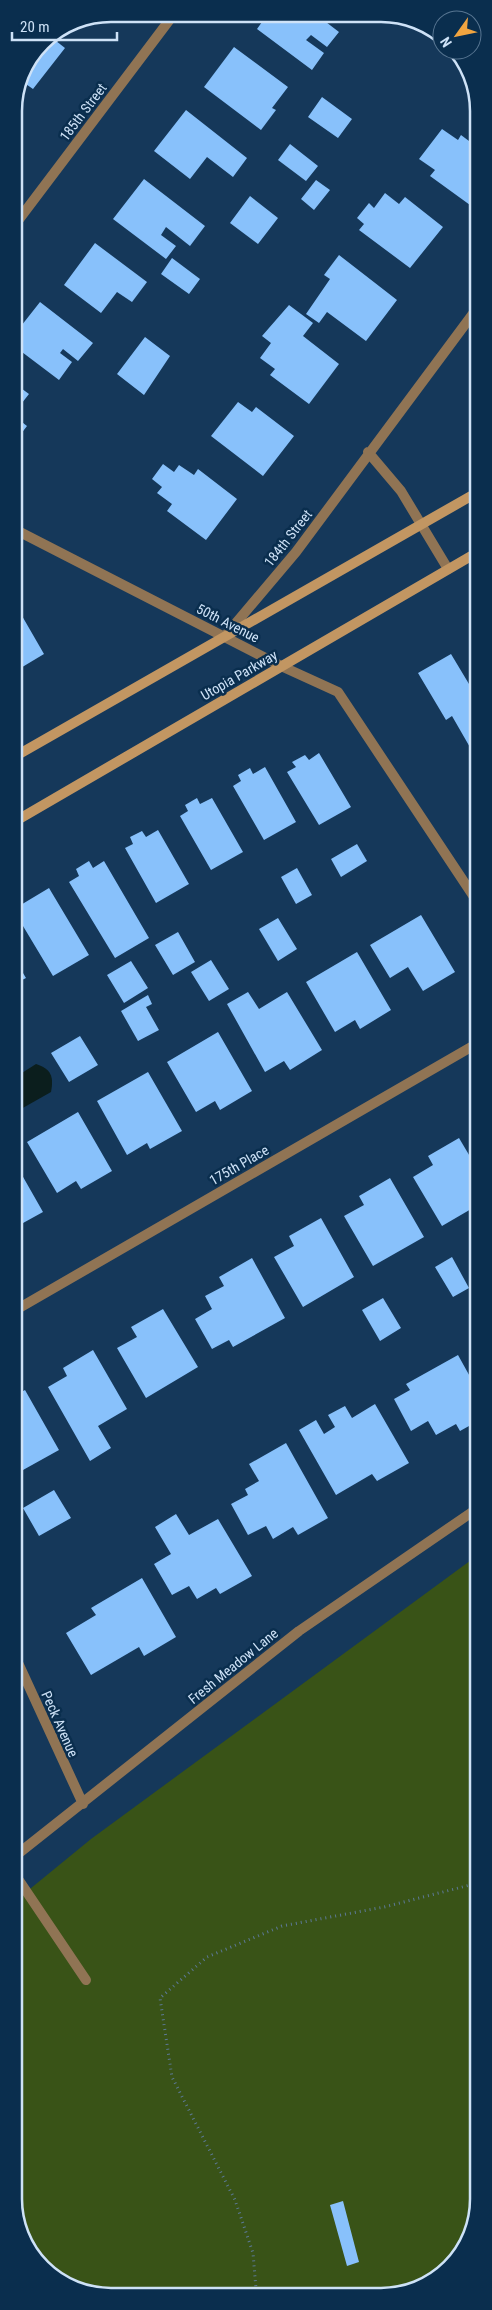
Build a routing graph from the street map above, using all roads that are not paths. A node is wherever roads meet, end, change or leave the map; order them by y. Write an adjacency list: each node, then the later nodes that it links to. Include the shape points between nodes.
1 (168, 22): 2 (street, 185th Street)
2 (23, 214)
3 (470, 318): 4 (street, 184th Street)
4 (368, 452): 6 (street, via 401,491); 10 (street, 184th Street, via 296,552)
5 (470, 497): 6 (main road)
6 (421, 525): 9 (street); 10 (main road)
7 (23, 534): 10 (street, 50th Avenue)
8 (470, 557): 9 (main road, Utopia Parkway)
9 (448, 569): 11 (main road, Utopia Parkway)
10 (224, 637): 11 (street, 50th Avenue); 12 (main road)
11 (281, 666): 13 (main road, Utopia Parkway); 14 (street, 50th Avenue, via 338,692)
12 (23, 752)
13 (23, 817)
14 (470, 890)
15 (470, 1048): 16 (street, 175th Place)
16 (22, 1306)
17 (469, 1514): 19 (street, Fresh Meadow Lane, via 299,1631)
18 (22, 1672): 19 (street, Peck Avenue)
19 (83, 1804): 20 (street, Fresh Meadow Lane)
20 (22, 1851)
21 (22, 1885): 22 (street)
22 (86, 1980)

